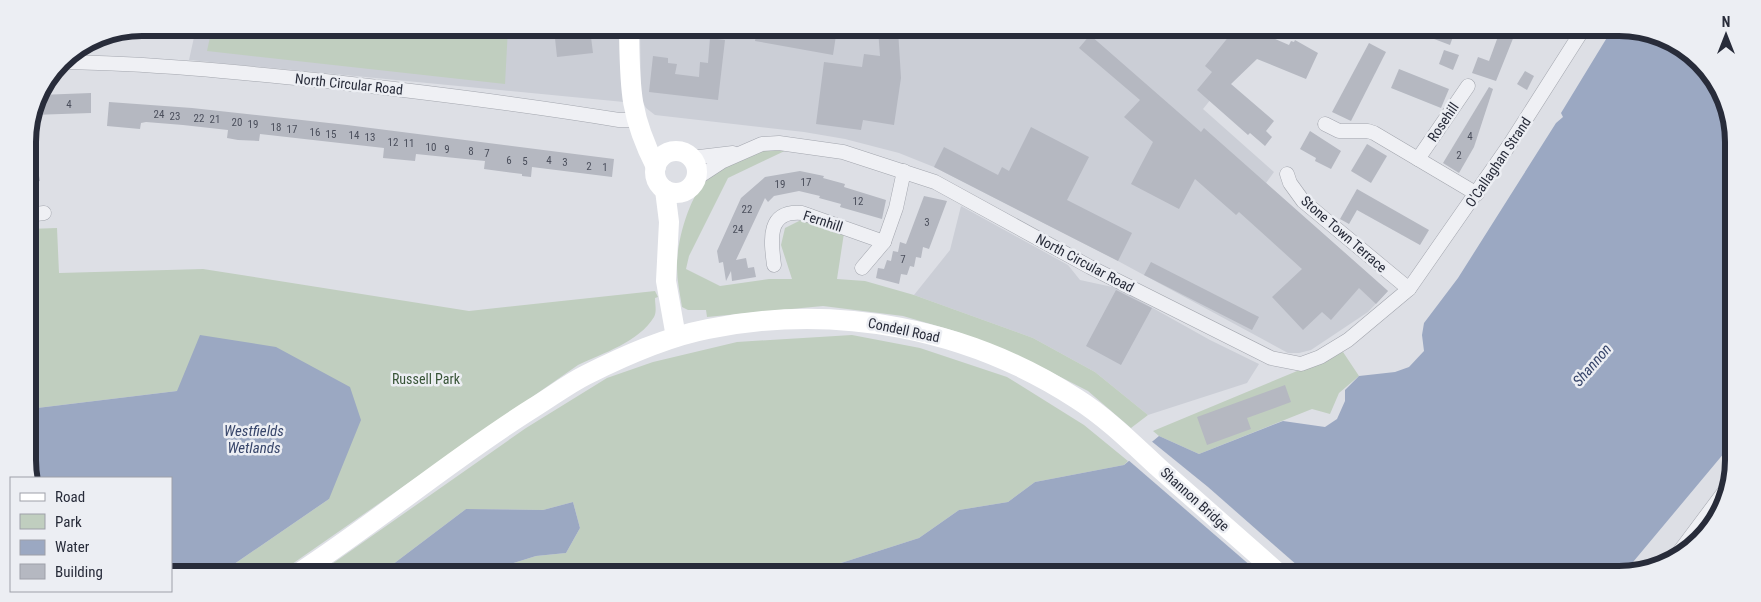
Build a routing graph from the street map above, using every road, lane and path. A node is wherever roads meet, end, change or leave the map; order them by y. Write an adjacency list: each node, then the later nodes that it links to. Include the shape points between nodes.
1 (629, 36): 5 (main road, via 630,94)
2 (1579, 36): 15 (street, O'Callaghan Strand)
3 (73, 62): 5 (street, North Circular Road, via 228,71 489,99)
4 (1468, 86): 9 (street, Rosehill)
5 (636, 122): 8 (main road); 10 (main road)
6 (1325, 124): 9 (street, via 1346,132 1368,131)
7 (741, 152): 8 (street, North Circular Road); 11 (street, North Circular Road, via 762,144 779,143 843,152); 13 (street, North Circular Road)
8 (682, 155): 10 (main road, via 662,157); 13 (main road, via 695,164)
9 (1418, 159): 15 (street)
10 (656, 167): 14 (main road, via 657,180)
11 (904, 171): 18 (street); 21 (street, North Circular Road, via 935,182 1090,267 1271,358 1301,364 1320,357 1348,340)
12 (1287, 174): 21 (street, Stone Town Terrace, via 1303,201)
13 (696, 178): 14 (main road, via 691,187)
14 (673, 191): 22 (main road, via 666,281)
15 (1477, 194): 21 (street, O'Callaghan Strand)
16 (44, 213): 17 (street)
17 (36, 214)
18 (884, 242): 19 (street, Fernhill, via 792,212 784,215 773,229); 20 (street)
19 (774, 265)
20 (862, 268)
21 (1409, 290)
22 (676, 337): 23 (main road, Condell Road, via 709,328 759,321 817,318 916,330 968,345 1035,375 1078,399); 26 (main road, Condell Road, via 585,376 528,411)
23 (1112, 425): 27 (main road, Shannon Bridge)
24 (1716, 503): 25 (street)
25 (1687, 541)
26 (309, 566)
27 (1270, 566)

